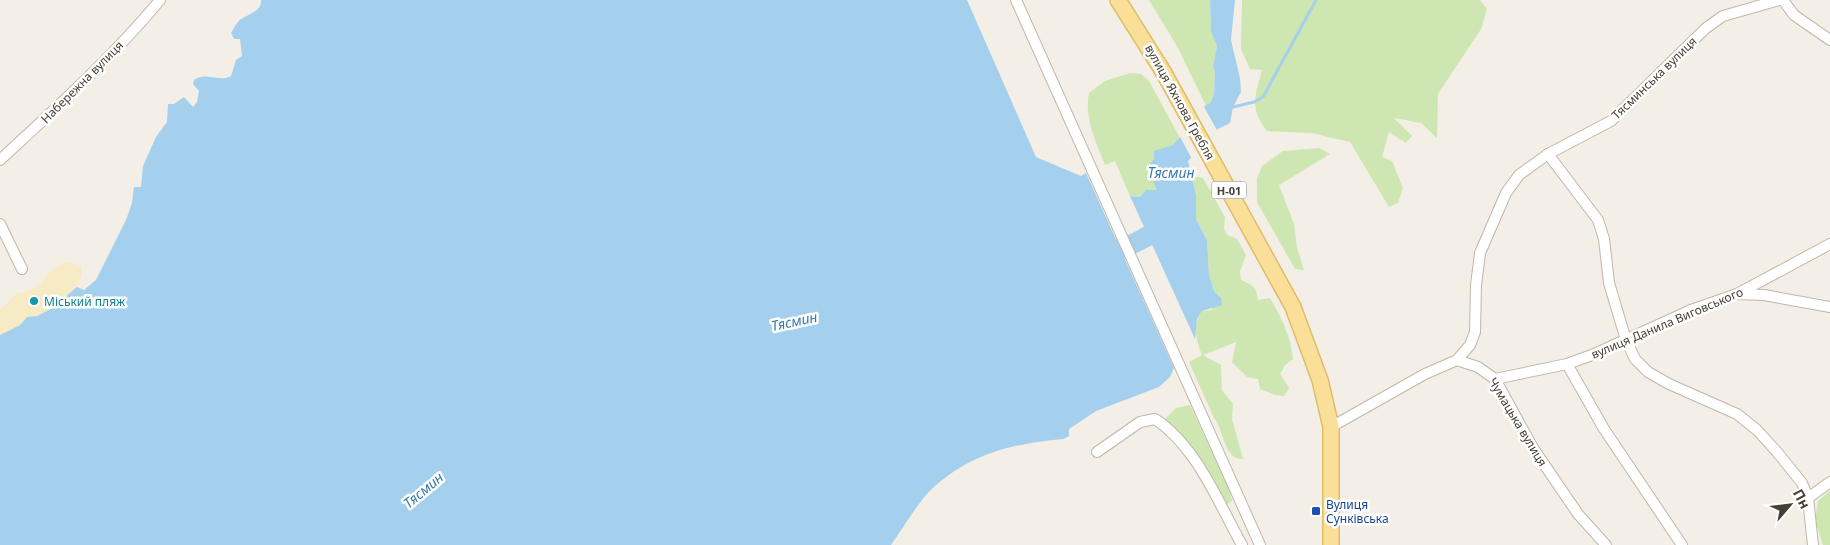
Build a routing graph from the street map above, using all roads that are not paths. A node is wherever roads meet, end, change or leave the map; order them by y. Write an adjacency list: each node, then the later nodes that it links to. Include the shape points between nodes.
1 (160, 0): 7 (street, Набережна вулиця, via 94,70)
2 (1016, 0): 23 (street)
3 (1118, 0): 19 (main road, вулиця Яхнова Гребля / Н-01, via 1164,73 1293,307 1320,380)
4 (1781, 0): 5 (street, via 1794,15); 6 (street, Тясминська вулиця, via 1724,16 1706,28 1611,121)
5 (1830, 40)
6 (1548, 154): 13 (street, via 1598,220 1604,239 1609,283); 14 (street, Тясминська вулиця, via 1519,175 1489,228 1480,253 1475,332)
7 (0, 160)
8 (0, 224): 10 (street)
9 (1830, 244): 11 (street, вулиця Данила Виговського)
10 (22, 269)
11 (1737, 294): 12 (street, via 1764,295); 13 (street, вулиця Данила Виговського, via 1691,310)
12 (1830, 307)
13 (1626, 340): 16 (street, вулиця Данила Виговського); 22 (street, via 1636,359 1648,372 1737,414 1757,430 1802,484)
14 (1470, 345): 15 (street, Тясминська вулиця); 17 (street)
15 (1457, 360): 17 (street, Чумацька вулиця); 19 (street, Тясминська вулиця, via 1425,374)
16 (1567, 364): 18 (street, вулиця Данила Виговського); 27 (street, via 1604,429)
17 (1478, 367): 18 (street, Чумацька вулиця)
18 (1495, 379): 26 (street, Чумацька вулиця, via 1533,448 1578,514)
19 (1331, 427): 25 (main road, вулиця Яхнова Гребля / Н-01)
20 (1097, 452): 24 (street, via 1140,422 1155,419 1181,441)
21 (1830, 482): 22 (street)
22 (1808, 498): 28 (street)
23 (1259, 542): 24 (street)
24 (1241, 545)
25 (1331, 545)
26 (1606, 545)
27 (1682, 545)
28 (1813, 545)

